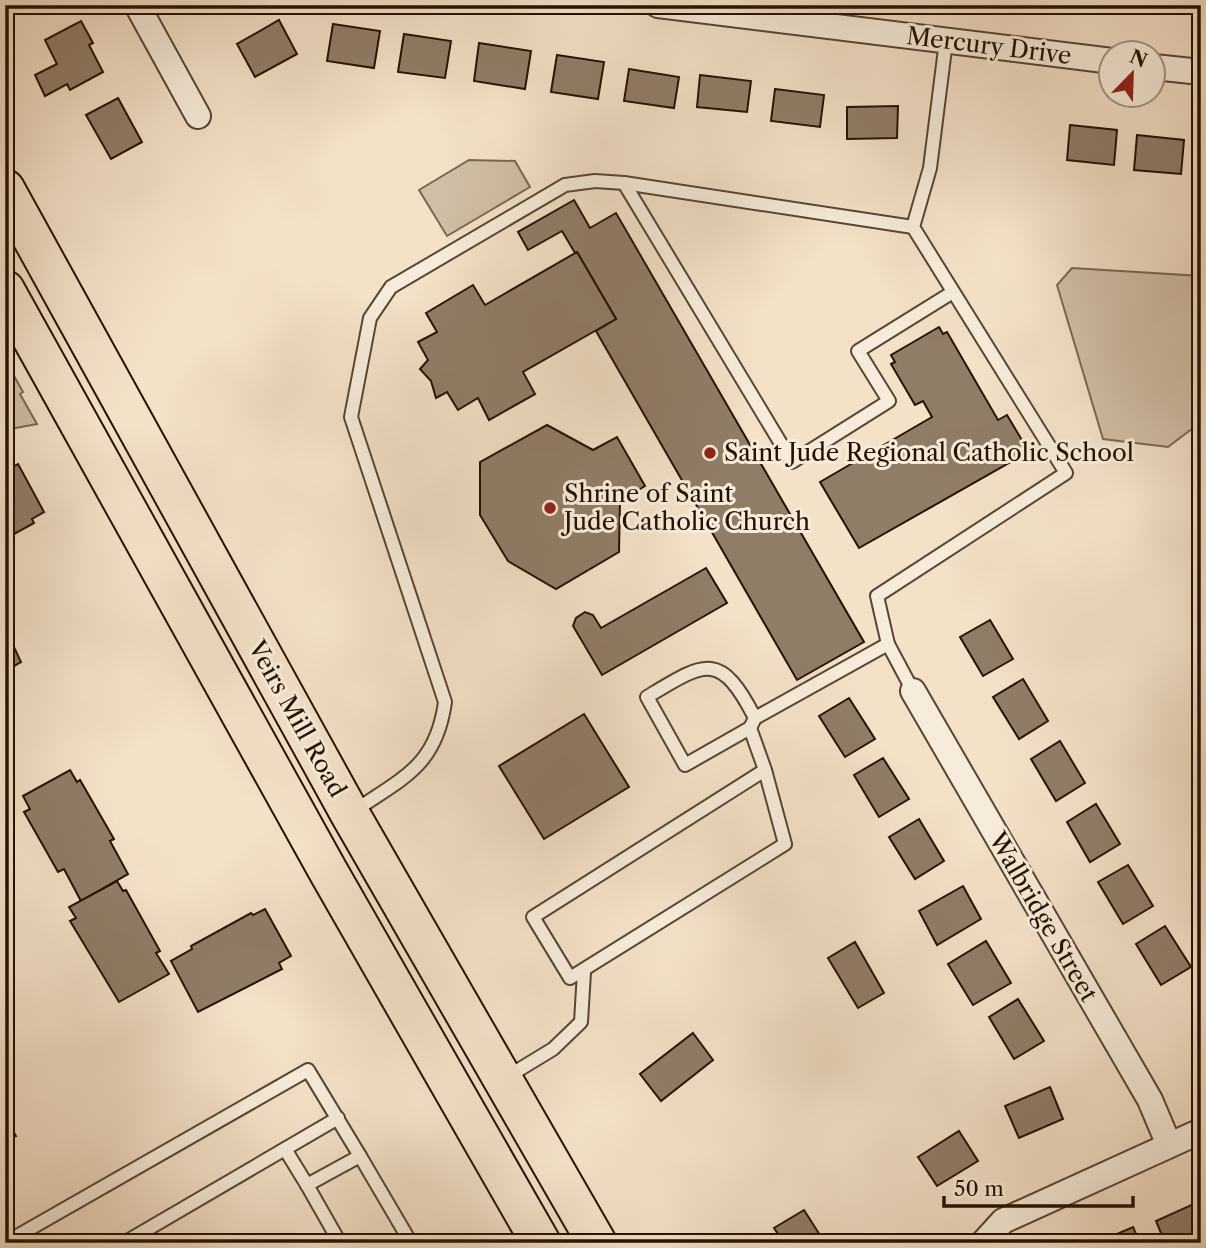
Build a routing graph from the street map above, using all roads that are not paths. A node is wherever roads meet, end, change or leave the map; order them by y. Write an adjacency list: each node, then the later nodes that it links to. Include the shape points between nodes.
1 (137, 5): 7 (street)
2 (658, 5): 3 (street, Mercury Drive)
3 (946, 41): 4 (street, Mercury Drive); 10 (lane, via 930,168)
4 (1098, 59)
5 (1168, 69): 6 (street)
6 (1201, 72)
7 (198, 116)
8 (624, 183): 10 (lane); 12 (lane, via 792,462 889,401 858,351); 17 (lane, via 565,185 391,288 370,318 351,417 445,702 441,730 418,767)
9 (5, 189): 17 (main road, Veirs Mill Road)
10 (913, 228): 12 (lane)
11 (5, 290): 27 (main road, Veirs Mill Road)
12 (953, 292): 13 (lane, via 1066,473 877,596)
13 (888, 645): 14 (lane); 15 (lane)
14 (913, 691): 22 (street, Walbridge Street, via 1150,1100)
15 (752, 723): 15 (lane, via 685,765 647,697 691,670 706,668 724,673 738,685); 16 (lane)
16 (765, 770): 18 (lane, via 785,844); 18 (lane, via 533,917 570,978)
17 (349, 814): 19 (main road, Veirs Mill Road)
18 (584, 972): 19 (lane, via 581,1022 553,1049)
19 (502, 1080): 25 (main road, Veirs Mill Road)
20 (338, 1118): 23 (lane); 24 (lane); 28 (lane, via 308,1070)
21 (1201, 1131): 22 (street)
22 (1169, 1145): 34 (street, via 1003,1221)
23 (285, 1149): 26 (lane); 29 (lane)
24 (360, 1156): 26 (lane); 31 (lane)
25 (556, 1173): 27 (main road); 33 (main road, Veirs Mill Road)
26 (307, 1185): 30 (lane)
27 (515, 1199): 32 (main road, Veirs Mill Road)
28 (5, 1243)
29 (124, 1243)
30 (340, 1243)
31 (411, 1243)
32 (541, 1243)
33 (597, 1243)
34 (983, 1243)

